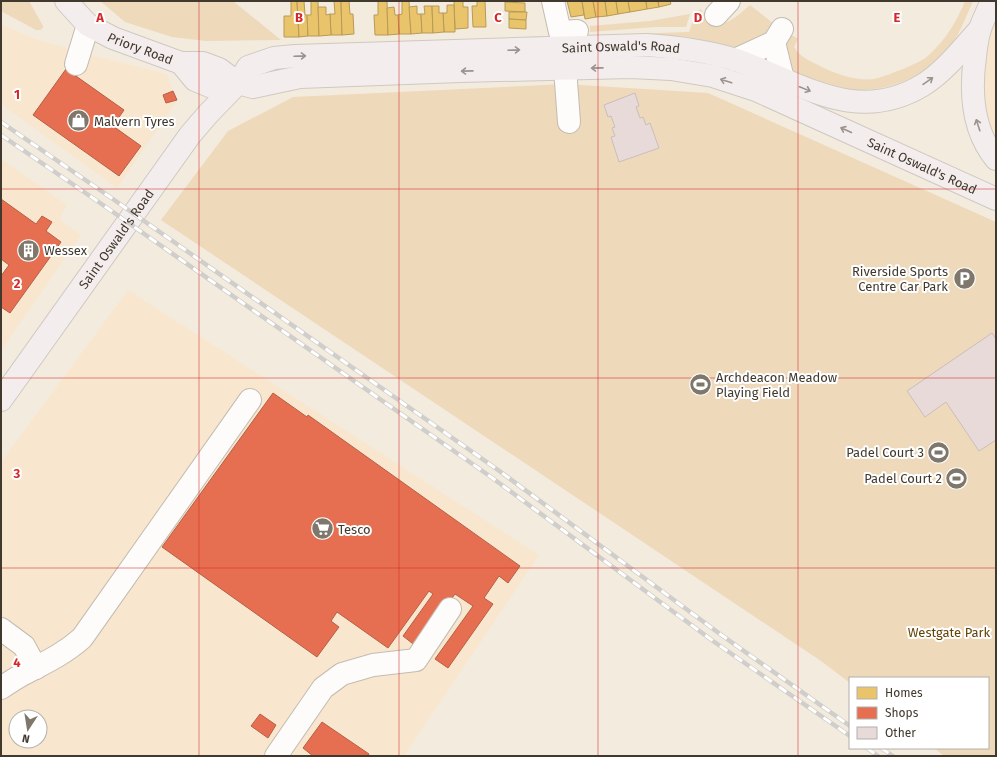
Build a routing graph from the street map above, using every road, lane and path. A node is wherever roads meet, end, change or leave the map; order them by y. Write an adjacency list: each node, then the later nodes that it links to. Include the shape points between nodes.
1 (66, 1): 4 (main road, Priory Road)
2 (553, 1): 6 (street, via 560,32)
3 (992, 1): 5 (main road)
4 (88, 25): 8 (street); 11 (main road, Priory Road, via 113,38 181,63 203,63 219,69)
5 (979, 30): 10 (main road, Saint Oswald's Road, one-way to 5, via 843,101 861,102 893,98 910,92 936,76); 13 (main road, one-way to 5, via 984,142 973,108 972,88)
6 (577, 31)
7 (735, 60): 10 (main road, Saint Oswald's Road); 10 (street, via 778,36); 11 (main road, Saint Oswald's Road, one-way to 7, via 248,67 274,58 295,56 646,45 673,47)
8 (76, 64)
9 (565, 68): 11 (main road, Saint Oswald's Road, one-way to 11, via 300,77 253,87); 12 (street); 14 (main road, Saint Oswald's Road, one-way to 9, via 756,90 713,76 671,69)
10 (783, 79)
11 (238, 83): 15 (main road, Saint Oswald's Road, via 190,135)
12 (569, 122)
13 (996, 159)
14 (996, 199)
15 (1, 400)
16 (250, 400): 19 (street, via 82,638)
17 (450, 609): 21 (street, via 416,660 373,665 342,674 323,688)
18 (1, 629): 19 (street, via 24,646)
19 (36, 668): 20 (street)
20 (2, 685)
21 (276, 756)

